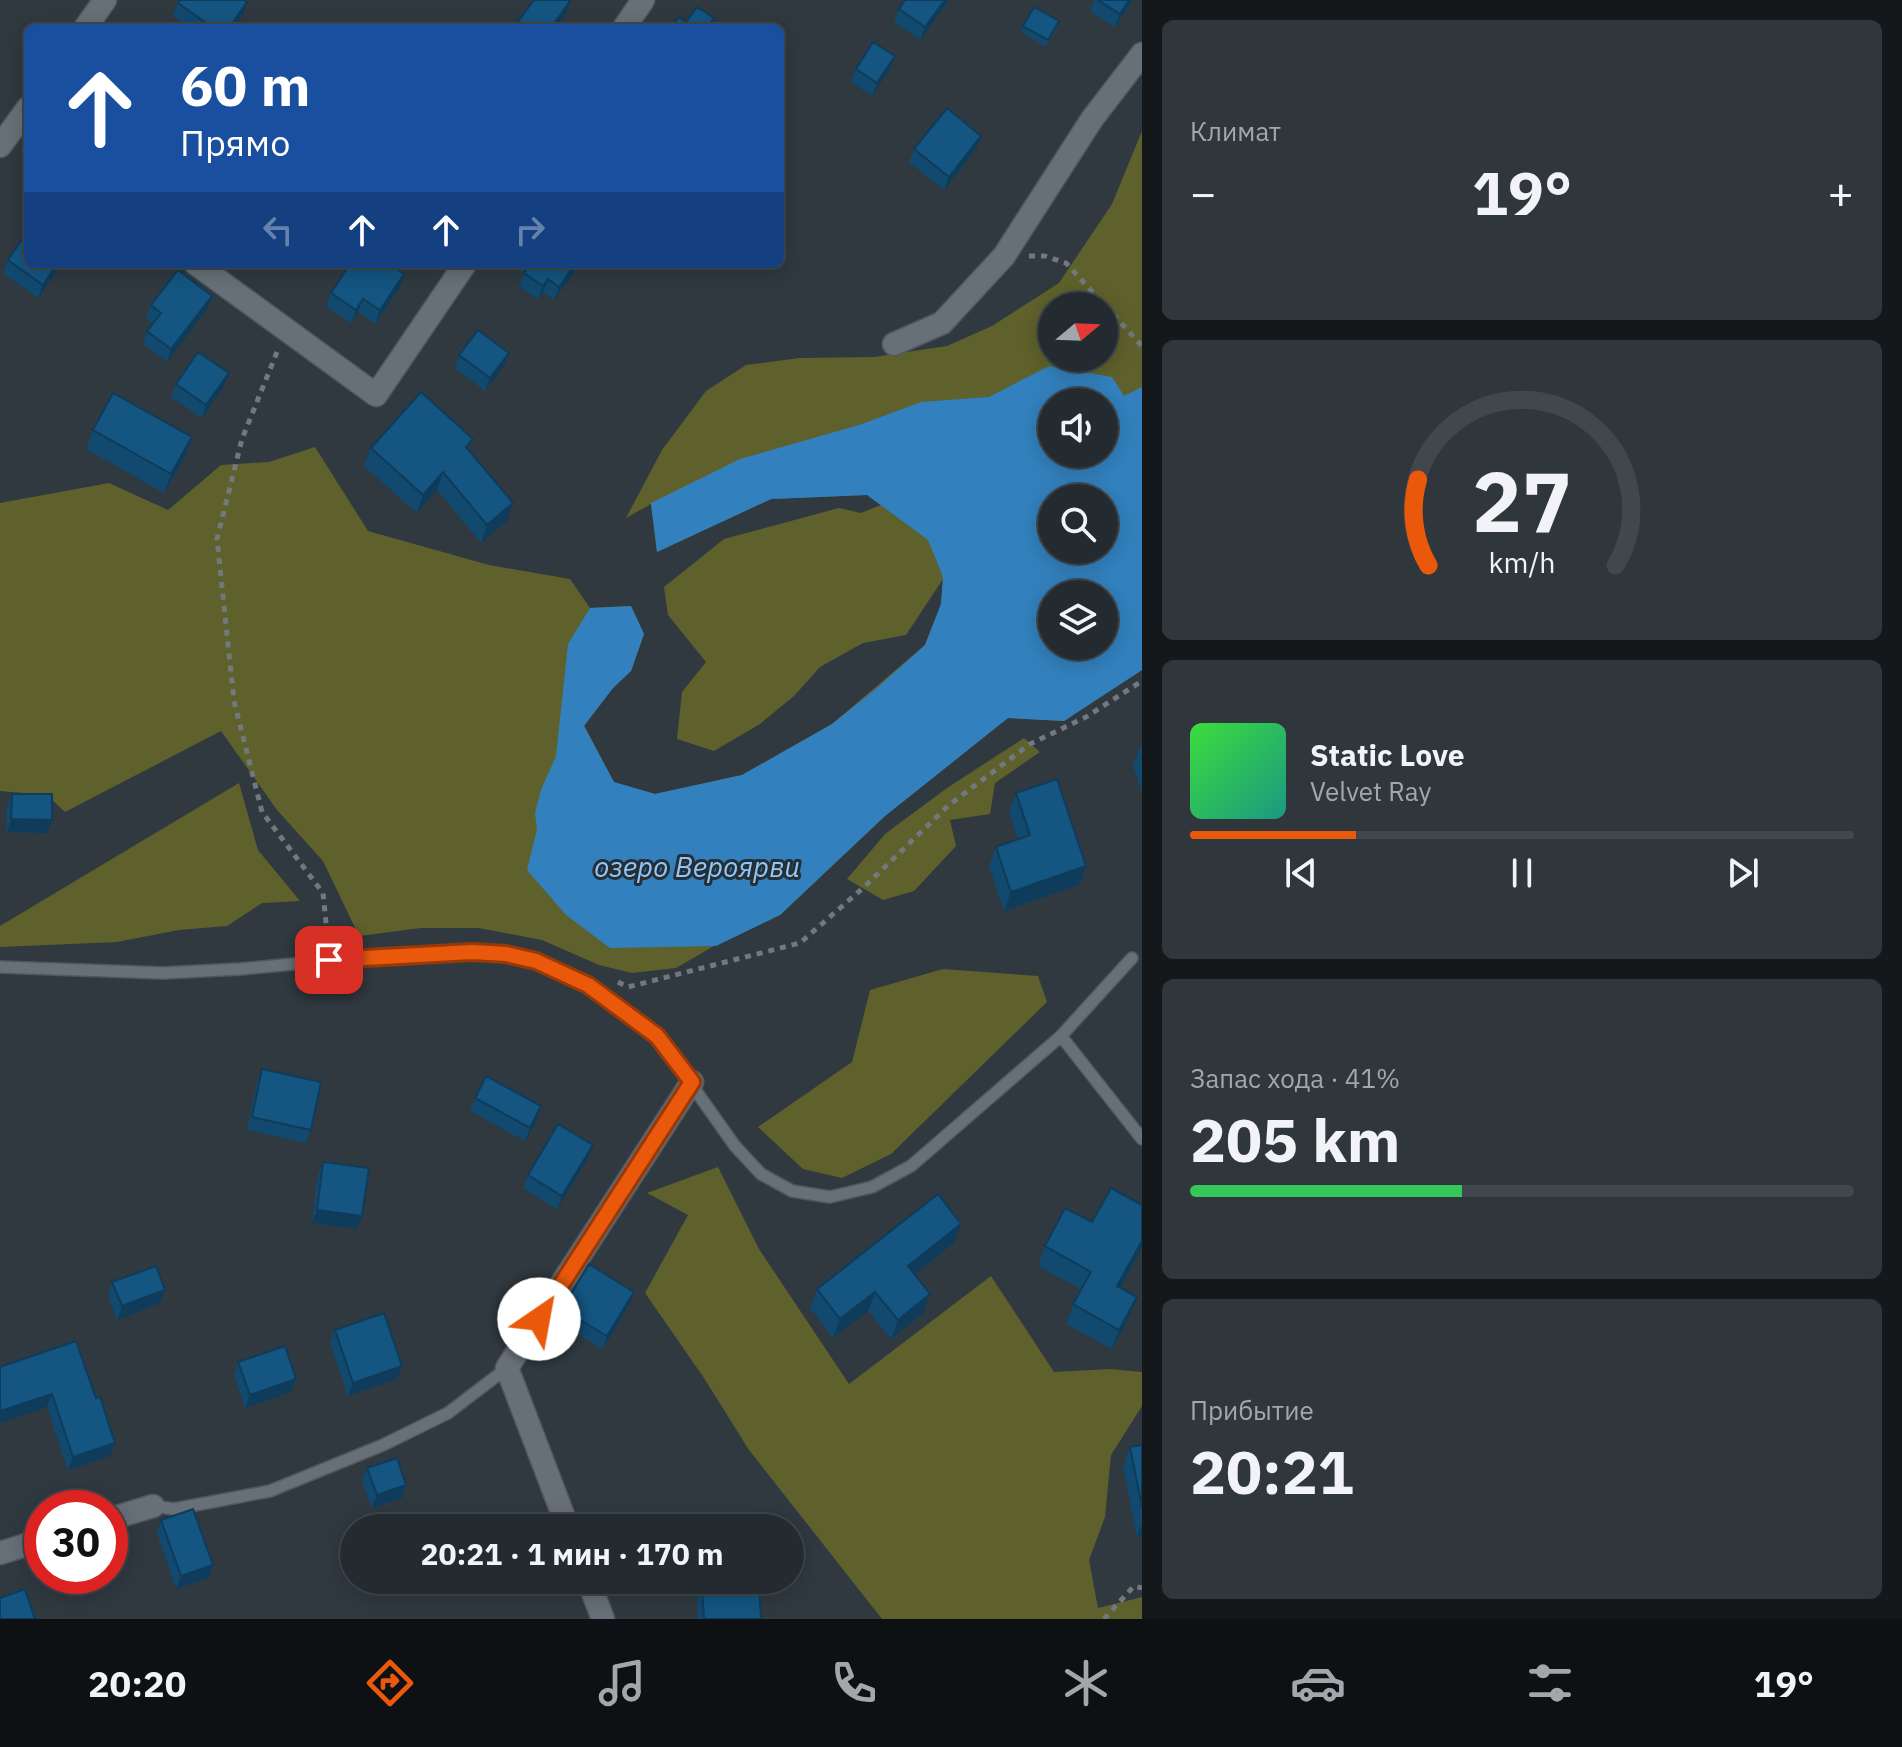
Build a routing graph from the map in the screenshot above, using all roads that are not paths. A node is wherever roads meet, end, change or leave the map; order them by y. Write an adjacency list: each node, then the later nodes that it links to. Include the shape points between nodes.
1 (105, 0): 3 (street)
2 (643, 0): 4 (street)
3 (88, 24)
4 (627, 24)
5 (1142, 54): 10 (street, via 1092,119 1004,256 942,323)
6 (24, 116): 7 (street)
7 (13, 139)
8 (202, 268): 9 (street, via 376,395)
9 (462, 268)
10 (894, 344)
11 (1132, 958): 13 (lane)
12 (0, 967): 14 (lane, via 163,973 506,954 536,961 588,985 657,1036)
13 (1061, 1036): 14 (lane, via 911,1166 872,1187 830,1197 792,1191 761,1174); 15 (lane)
14 (692, 1082): 16 (street)
15 (1142, 1139)
16 (507, 1368): 17 (lane, via 448,1413 270,1491 174,1509); 19 (street)
17 (153, 1506): 18 (street)
18 (128, 1514)
19 (563, 1514)
20 (24, 1546): 21 (street)
21 (0, 1553)
22 (593, 1594): 23 (street)
23 (603, 1619)

